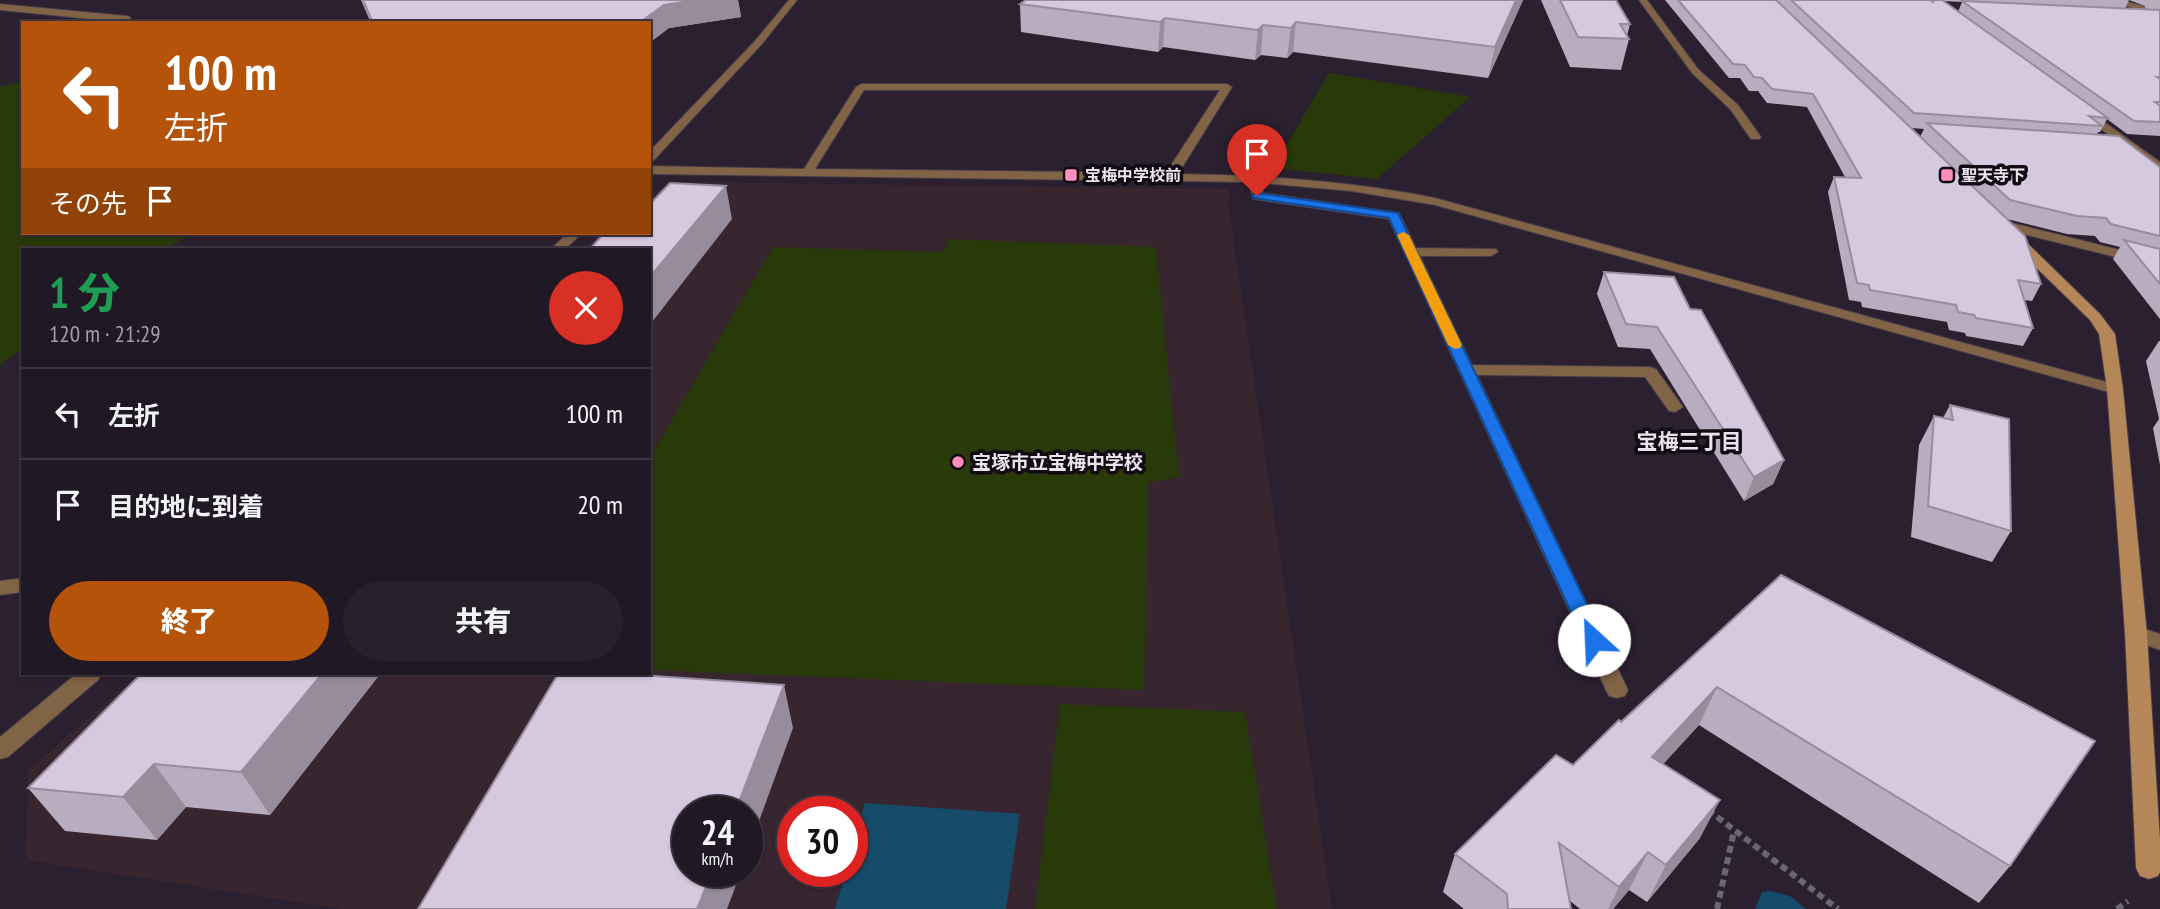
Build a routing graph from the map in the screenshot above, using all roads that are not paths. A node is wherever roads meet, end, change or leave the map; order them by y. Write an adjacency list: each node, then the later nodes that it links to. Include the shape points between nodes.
1 (793, 0): 15 (street)
2 (1643, 0): 11 (street, via 1695,71 1734,107)
3 (2110, 0): 8 (street)
4 (65, 4): 6 (street)
5 (0, 7): 6 (street)
6 (46, 12): 9 (street)
7 (2123, 14): 8 (street)
8 (2160, 14)
9 (127, 21)
10 (2070, 102): 13 (street)
11 (1755, 137)
12 (2108, 148): 13 (street)
13 (2135, 149): 14 (street); 16 (street)
14 (2160, 153)
15 (651, 157)
16 (2160, 167)
17 (651, 170): 18 (street)
18 (808, 171): 19 (street); 19 (street, via 861,87 1227,87)
19 (1170, 176): 20 (street)
20 (1255, 179): 23 (street, via 1257,196 1394,216); 27 (street, via 1447,204)
21 (573, 235): 22 (street)
22 (559, 248)
23 (1412, 252): 24 (street); 26 (street)
24 (1491, 253)
25 (2160, 264): 27 (street, via 1995,220 2105,328)
26 (1466, 369): 28 (street, via 1650,372); 34 (street)
27 (2115, 389): 31 (street)
28 (1675, 407)
29 (21, 585): 30 (street)
30 (0, 588)
31 (2136, 634): 32 (street); 36 (street)
32 (2160, 642)
33 (89, 675): 35 (street)
34 (1617, 690)
35 (0, 750)
36 (2149, 868)

